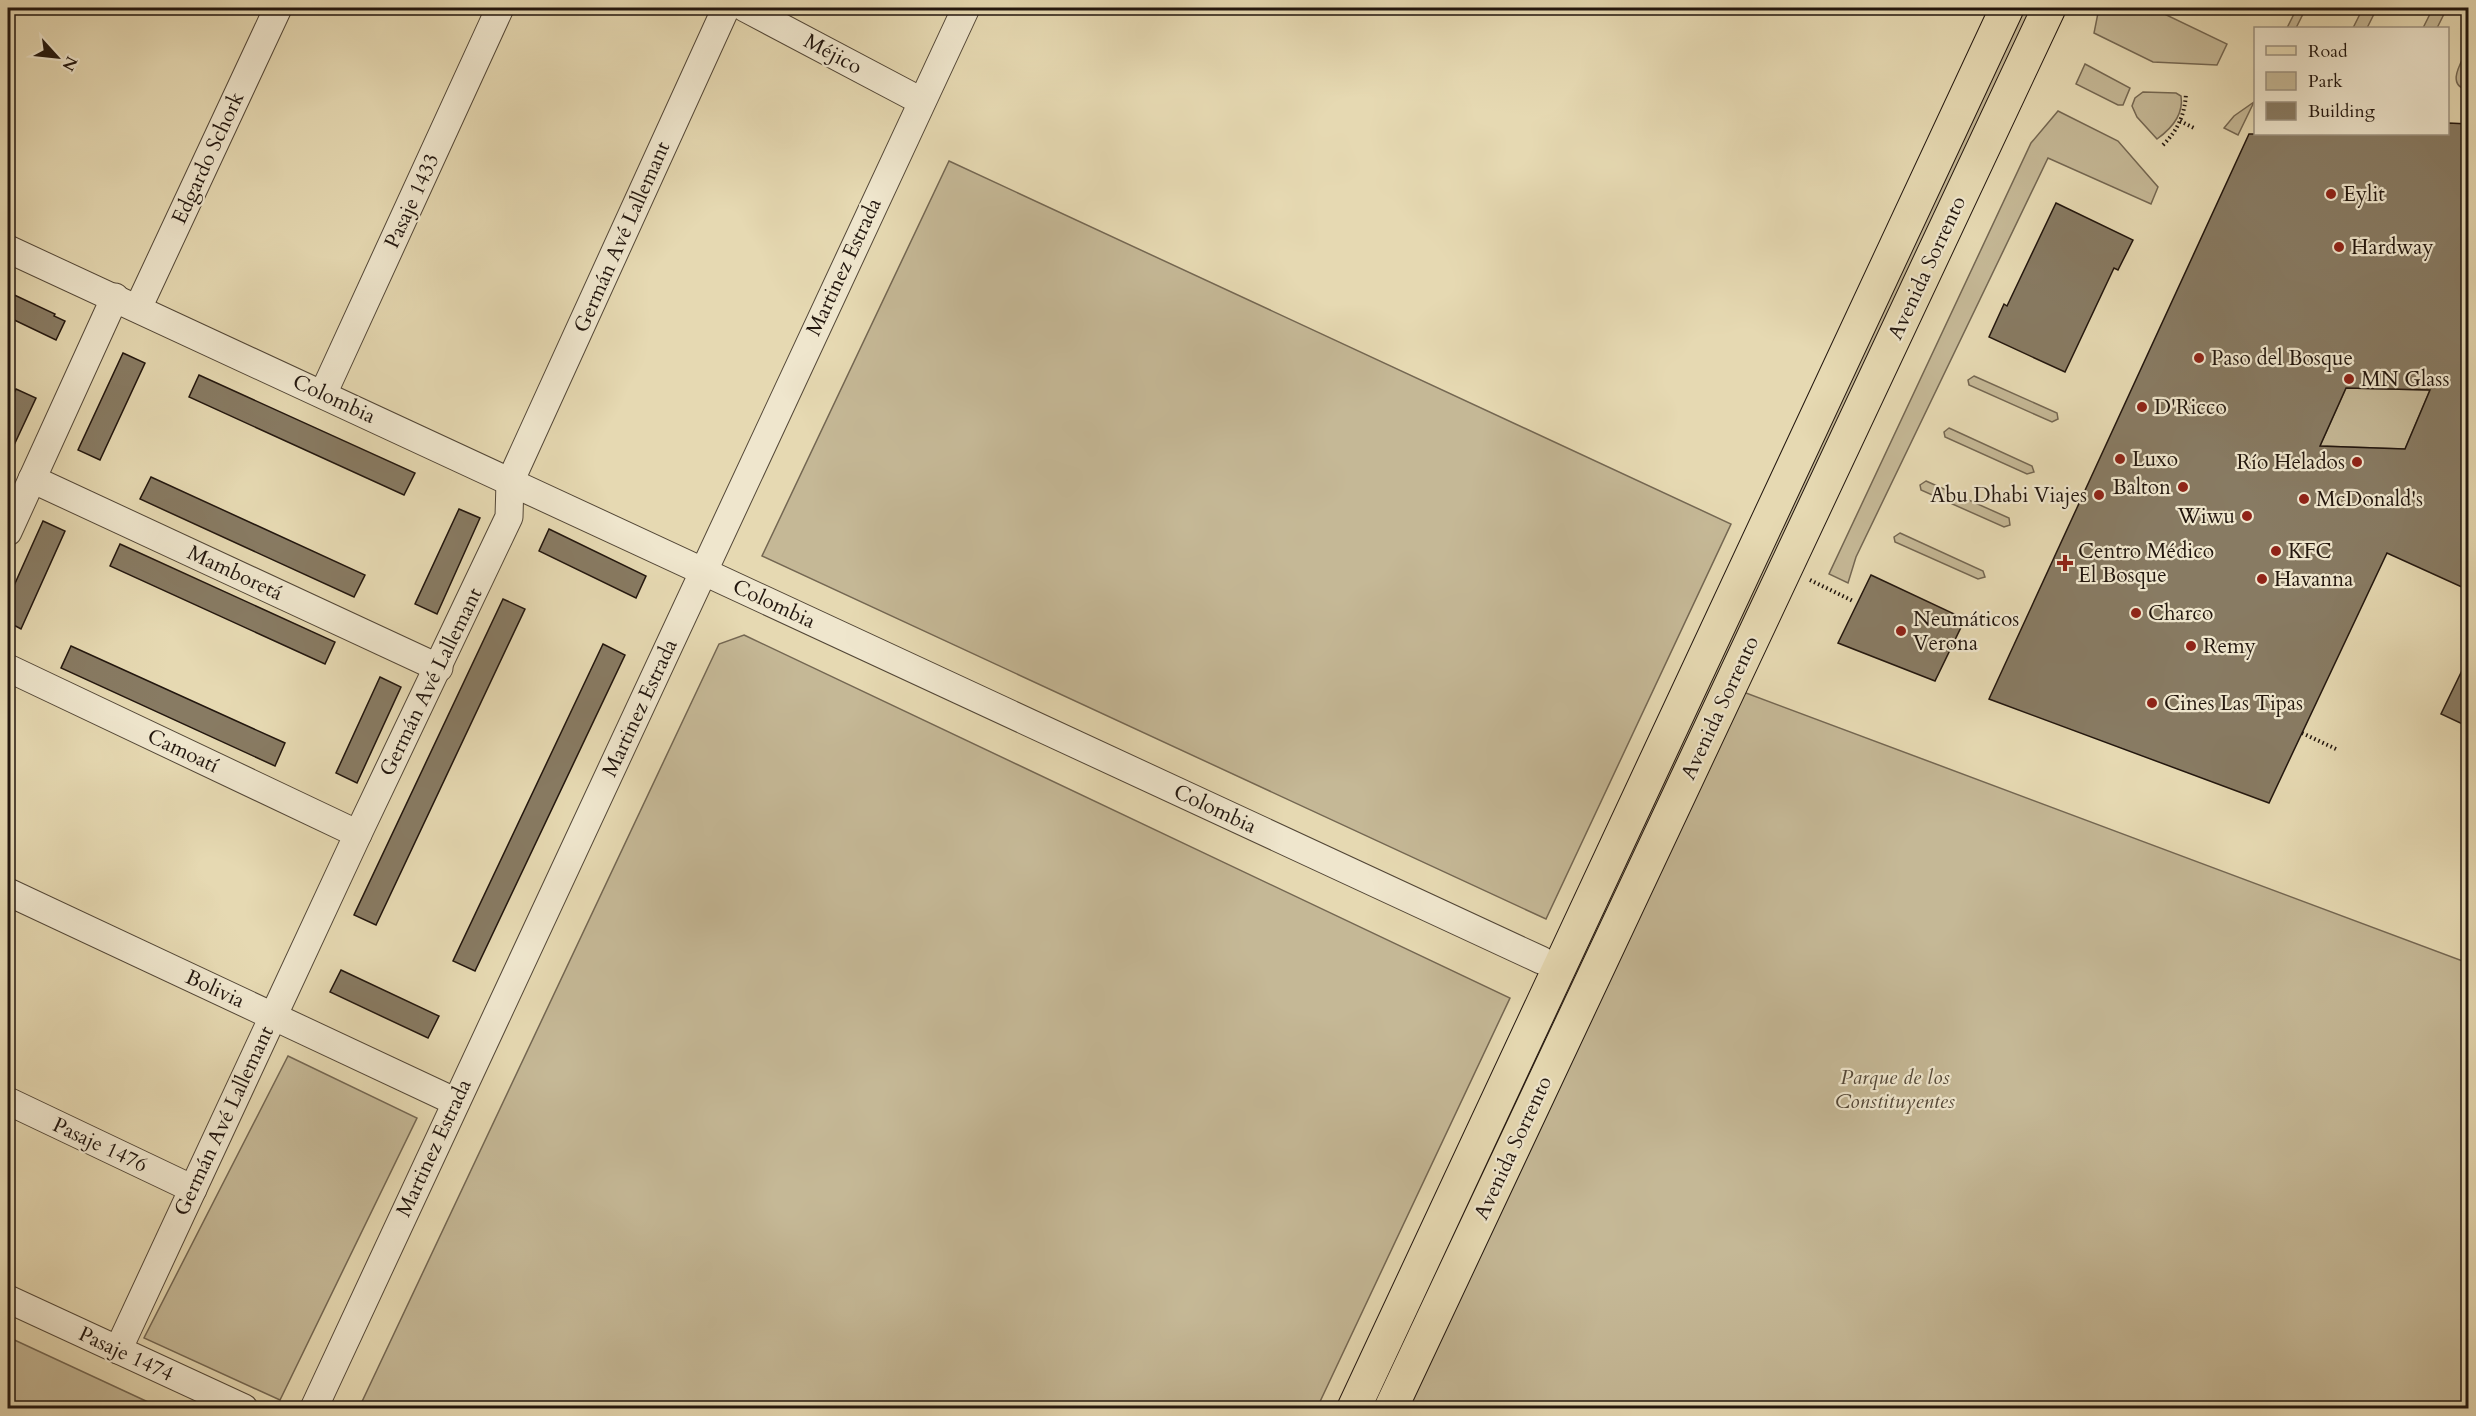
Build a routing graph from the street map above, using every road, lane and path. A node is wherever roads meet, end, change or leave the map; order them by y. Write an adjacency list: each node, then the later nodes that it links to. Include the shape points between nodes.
1 (278, 8): 14 (street, Edgardo Schork)
2 (500, 8): 15 (street, Pasaje 1433)
3 (726, 8): 17 (street, Germán Avé Lallemant)
4 (745, 8): 9 (street, Méjico)
5 (966, 8): 9 (street, Martinez Estrada)
6 (2007, 8): 37 (main road, Avenida Sorrento)
7 (2049, 8): 38 (main road, Avenida Sorrento)
8 (2186, 93): 10 (path)
9 (921, 100): 19 (street, Martinez Estrada)
10 (2180, 121): 11 (path); 12 (path)
11 (2196, 129)
12 (2163, 145)
13 (8, 249): 14 (street, Colombia)
14 (126, 302): 15 (street, Colombia); 16 (street, Edgardo Schork)
15 (323, 394): 17 (street, Colombia)
16 (32, 479): 18 (street, Edgardo Schork); 23 (street, Mamboretá)
17 (510, 482): 19 (street, Colombia); 23 (street, Germán Avé Lallemant, via 509,517)
18 (8, 532)
19 (705, 572): 28 (street, Colombia); 31 (street, Martinez Estrada)
20 (1810, 580): 21 (path)
21 (1853, 601)
22 (8, 668): 26 (street, Camoatí)
23 (439, 668): 26 (street, Germán Avé Lallemant)
24 (2302, 733): 25 (path)
25 (2336, 749)
26 (358, 834): 29 (street, Germán Avé Lallemant)
27 (8, 892): 29 (street, Bolivia)
28 (1541, 960)
29 (273, 1017): 31 (street, Bolivia); 32 (street, Germán Avé Lallemant)
30 (8, 1101): 32 (street, Pasaje 1476)
31 (456, 1102): 36 (street, Martinez Estrada)
32 (193, 1189): 34 (street, Germán Avé Lallemant)
33 (8, 1299): 34 (street, Pasaje 1474)
34 (118, 1350): 35 (street, Pasaje 1474)
35 (243, 1408)
36 (314, 1408)
37 (1354, 1408)
38 (1391, 1408)

